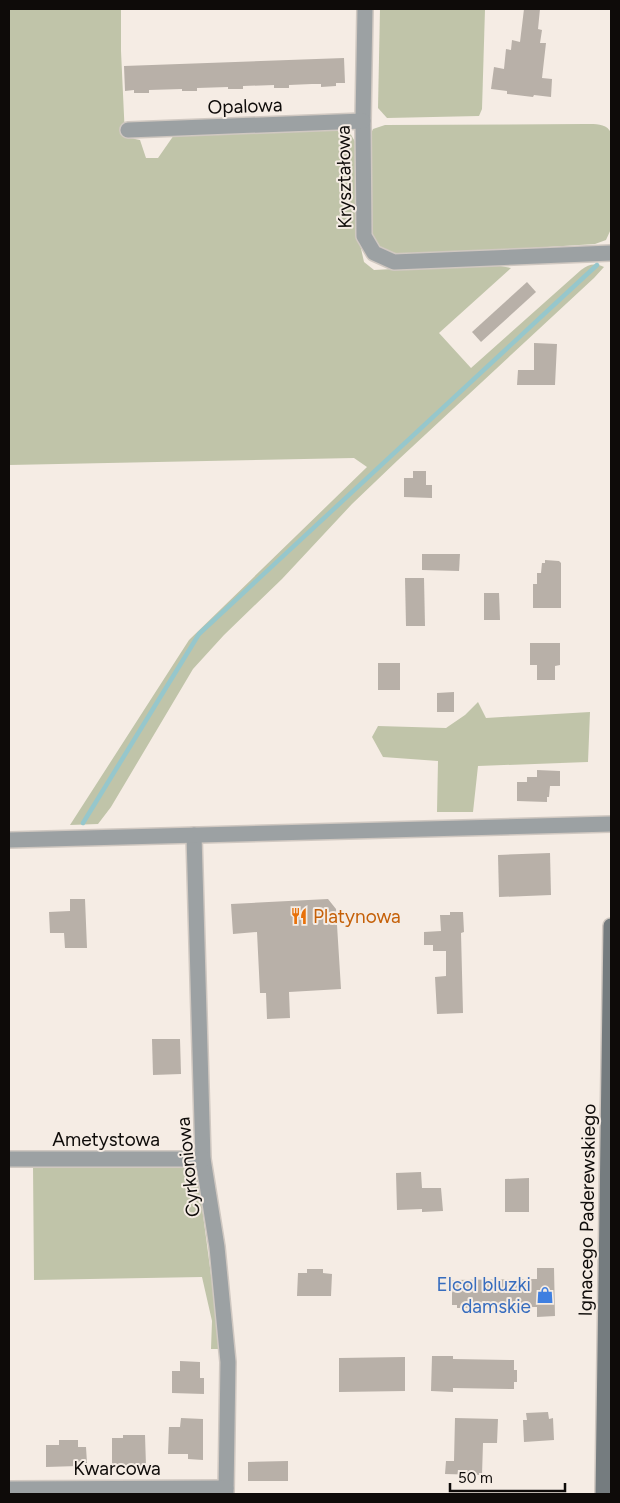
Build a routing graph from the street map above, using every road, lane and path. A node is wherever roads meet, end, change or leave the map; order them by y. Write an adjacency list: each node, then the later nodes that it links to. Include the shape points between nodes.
1 (365, 9): 2 (street, Kryształowa)
2 (363, 122): 3 (street, Opalowa); 4 (street, Kryształowa, via 364,236 374,254 394,262)
3 (128, 130)
4 (611, 253)
5 (611, 824): 6 (street)
6 (194, 835): 7 (street); 10 (street, Cyrkoniowa)
7 (9, 840)
8 (611, 926): 11 (street, Ignacego Paderewskiego)
9 (9, 1158): 10 (street, Ametystowa)
10 (203, 1160): 14 (street, Cyrkoniowa, via 217,1247 228,1362)
11 (609, 1244): 12 (street, Ignacego Paderewskiego)
12 (608, 1402): 15 (street, Ignacego Paderewskiego)
13 (9, 1489): 14 (street, Kwarcowa)
14 (226, 1491)
15 (604, 1494)

